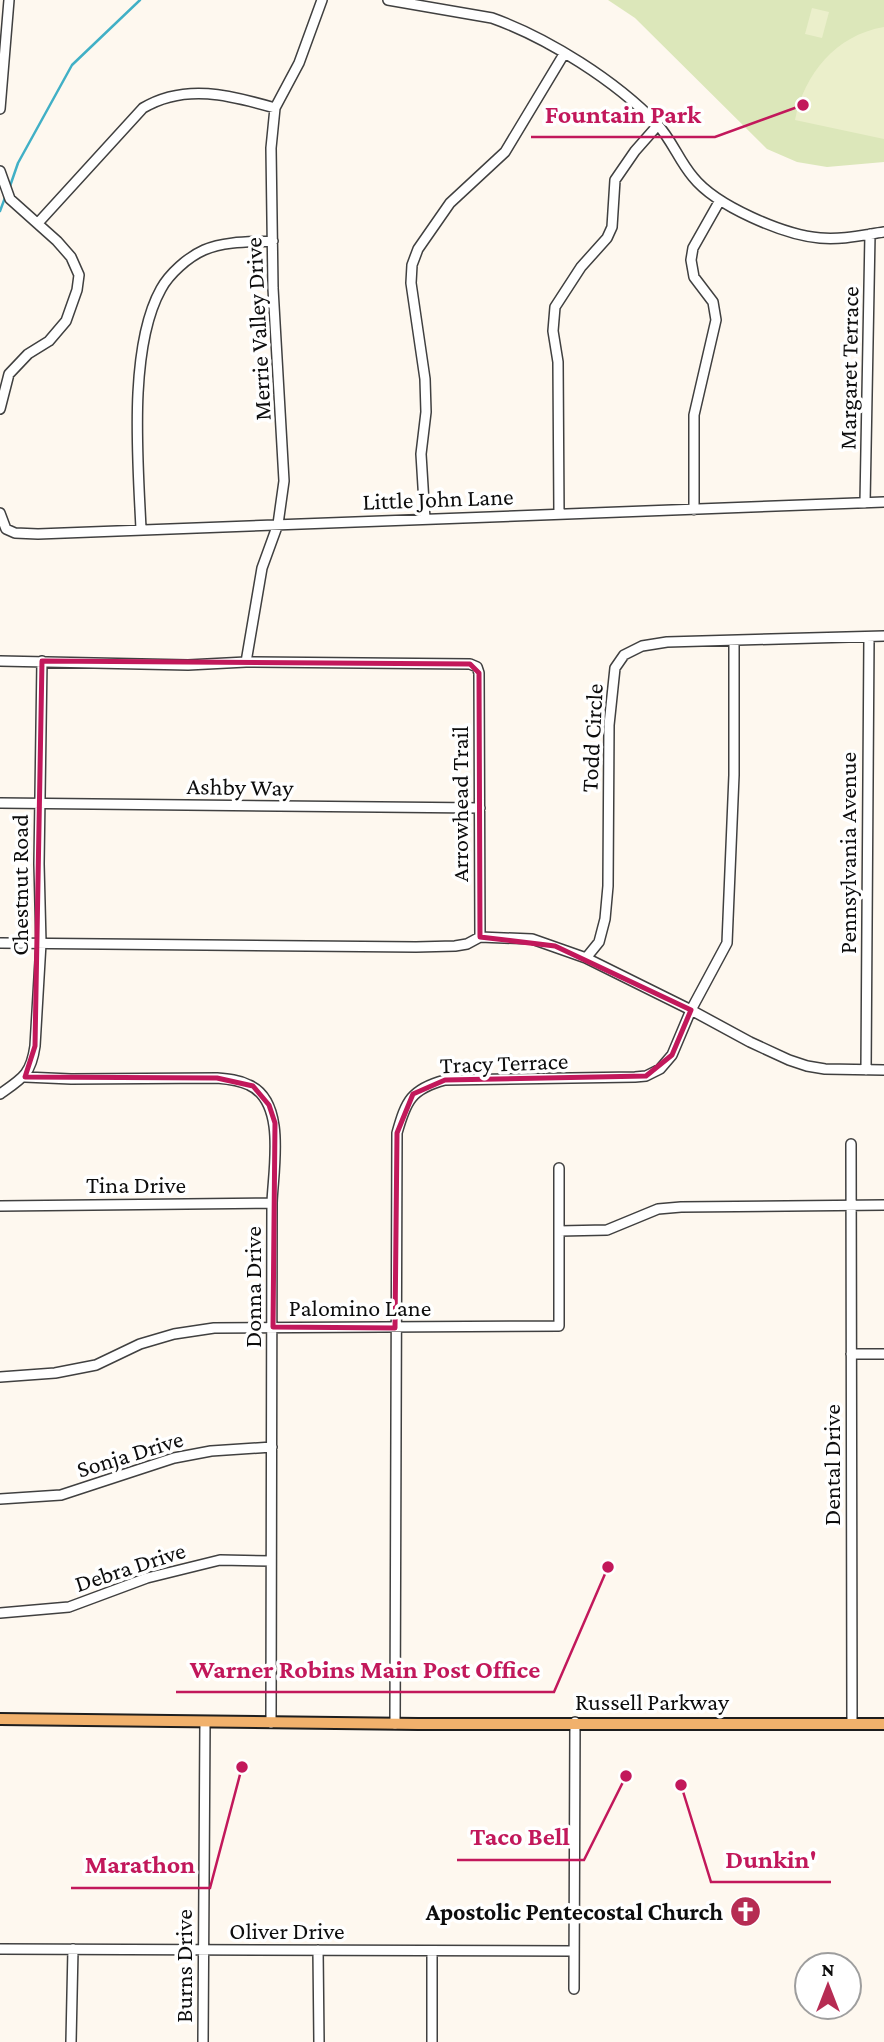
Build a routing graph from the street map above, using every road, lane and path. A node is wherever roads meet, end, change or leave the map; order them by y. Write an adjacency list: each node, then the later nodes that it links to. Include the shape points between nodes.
1 (9, 0): 6 (street)
2 (322, 0): 5 (street, Merrie Valley Drive, via 299,63)
3 (388, 0): 4 (street, via 492,18)
4 (564, 54): 7 (street); 21 (street, via 517,137 450,203 412,265 425,379 421,454)
5 (275, 108): 10 (street, via 218,94 186,93 157,100 143,108); 13 (street, Merrie Valley Drive)
6 (0, 109)
7 (658, 125): 9 (street, via 692,176); 19 (street, via 615,180 607,238 580,267 555,307)
8 (0, 171): 10 (street, via 10,198)
9 (719, 202): 12 (street, via 798,235 822,239); 17 (street, via 691,260 694,277 713,302 716,320 694,415)
10 (38, 223): 14 (street, via 71,257 79,275 77,290 66,321 9,374)
11 (884, 232): 12 (street)
12 (870, 234): 16 (street, Margaret Terrace)
13 (273, 241): 22 (street, Merrie Valley Drive, via 285,481); 23 (street, via 205,249 161,288 150,316 138,397)
14 (0, 409)
15 (884, 502): 16 (street, Little John Lane)
16 (865, 503): 17 (street, Little John Lane)
17 (694, 510): 19 (street, Little John Lane)
18 (0, 513): 20 (street)
19 (559, 513): 21 (street, Little John Lane)
20 (0, 519): 23 (street, Little John Lane, via 15,533)
21 (425, 519): 22 (street, Little John Lane)
22 (278, 524): 23 (street, Little John Lane); 29 (street, Merrie Valley Drive, via 262,568)
23 (141, 529)
24 (884, 636): 25 (street, Todd Circle)
25 (869, 637): 26 (street, Todd Circle); 38 (street, Pennsylvania Avenue)
26 (734, 641): 36 (street, Todd Circle, via 642,646 624,655 615,668 609,725 605,919 599,942); 37 (street, Tracy Terrace, via 727,943)
27 (0, 661): 28 (street, Arrowhead Trail)
28 (42, 662): 29 (street, Arrowhead Trail); 31 (street, Chestnut Road)
29 (246, 662): 32 (street, Arrowhead Trail, via 477,667)
30 (0, 803): 31 (street, Ashby Way)
31 (40, 804): 32 (street, Ashby Way); 35 (street, Chestnut Road)
32 (480, 808): 33 (street, Arrowhead Trail)
33 (480, 937): 35 (street, via 467,944 416,947); 36 (street, via 532,939)
34 (0, 943): 35 (street)
35 (41, 943): 40 (street, Chestnut Road, via 35,1046)
36 (586, 958): 37 (street)
37 (691, 1010): 38 (street, via 807,1066); 50 (street, Tracy Terrace, via 672,1055 646,1076 445,1080 413,1094 397,1133)
38 (866, 1070): 39 (street)
39 (884, 1070)
40 (25, 1077): 41 (street); 44 (street, Donna Drive, via 217,1078 253,1086 269,1105 275,1123)
41 (0, 1094)
42 (851, 1144): 47 (street, Dental Drive)
43 (559, 1168): 48 (street)
44 (272, 1203): 46 (street, Tina Drive); 49 (street, Donna Drive)
45 (884, 1205): 47 (street)
46 (0, 1206)
47 (851, 1206): 48 (street, via 681,1207 658,1209 607,1230); 51 (street, Dental Drive)
48 (559, 1231): 50 (street, Palomino Lane, via 559,1325)
49 (273, 1327): 50 (street, Palomino Lane); 53 (street, Palomino Lane, via 174,1334 139,1344 96,1365); 54 (street, Donna Drive)
50 (395, 1328): 62 (street, Tracy Terrace)
51 (851, 1354): 52 (street); 63 (street, Dental Drive)
52 (884, 1354)
53 (0, 1377)
54 (272, 1447): 55 (street, Sonja Drive, via 174,1458 61,1495); 56 (street, Donna Drive)
55 (0, 1499)
56 (271, 1561): 57 (street, Debra Drive, via 220,1560 148,1578 69,1606); 61 (street, Donna Drive)
57 (0, 1613)
58 (0, 1720): 59 (main road, Russell Parkway)
59 (205, 1722): 61 (main road, Russell Parkway); 67 (street, Burns Drive)
60 (575, 1722): 62 (main road, Russell Parkway); 63 (main road, Russell Parkway); 70 (street)
61 (271, 1723): 62 (main road, Russell Parkway)
62 (395, 1724)
63 (852, 1724): 64 (main road, Russell Parkway)
64 (884, 1724)
65 (0, 1949): 66 (street, Oliver Drive)
66 (73, 1949): 67 (street, Oliver Drive); 72 (street)
67 (203, 1950): 68 (street, Oliver Drive); 73 (street, Burns Drive)
68 (318, 1950): 69 (street, Oliver Drive); 74 (street)
69 (432, 1951): 70 (street, Oliver Drive); 75 (street)
70 (574, 1951): 71 (street)
71 (574, 1989)
72 (71, 2042)
73 (203, 2042)
74 (319, 2042)
75 (432, 2042)

